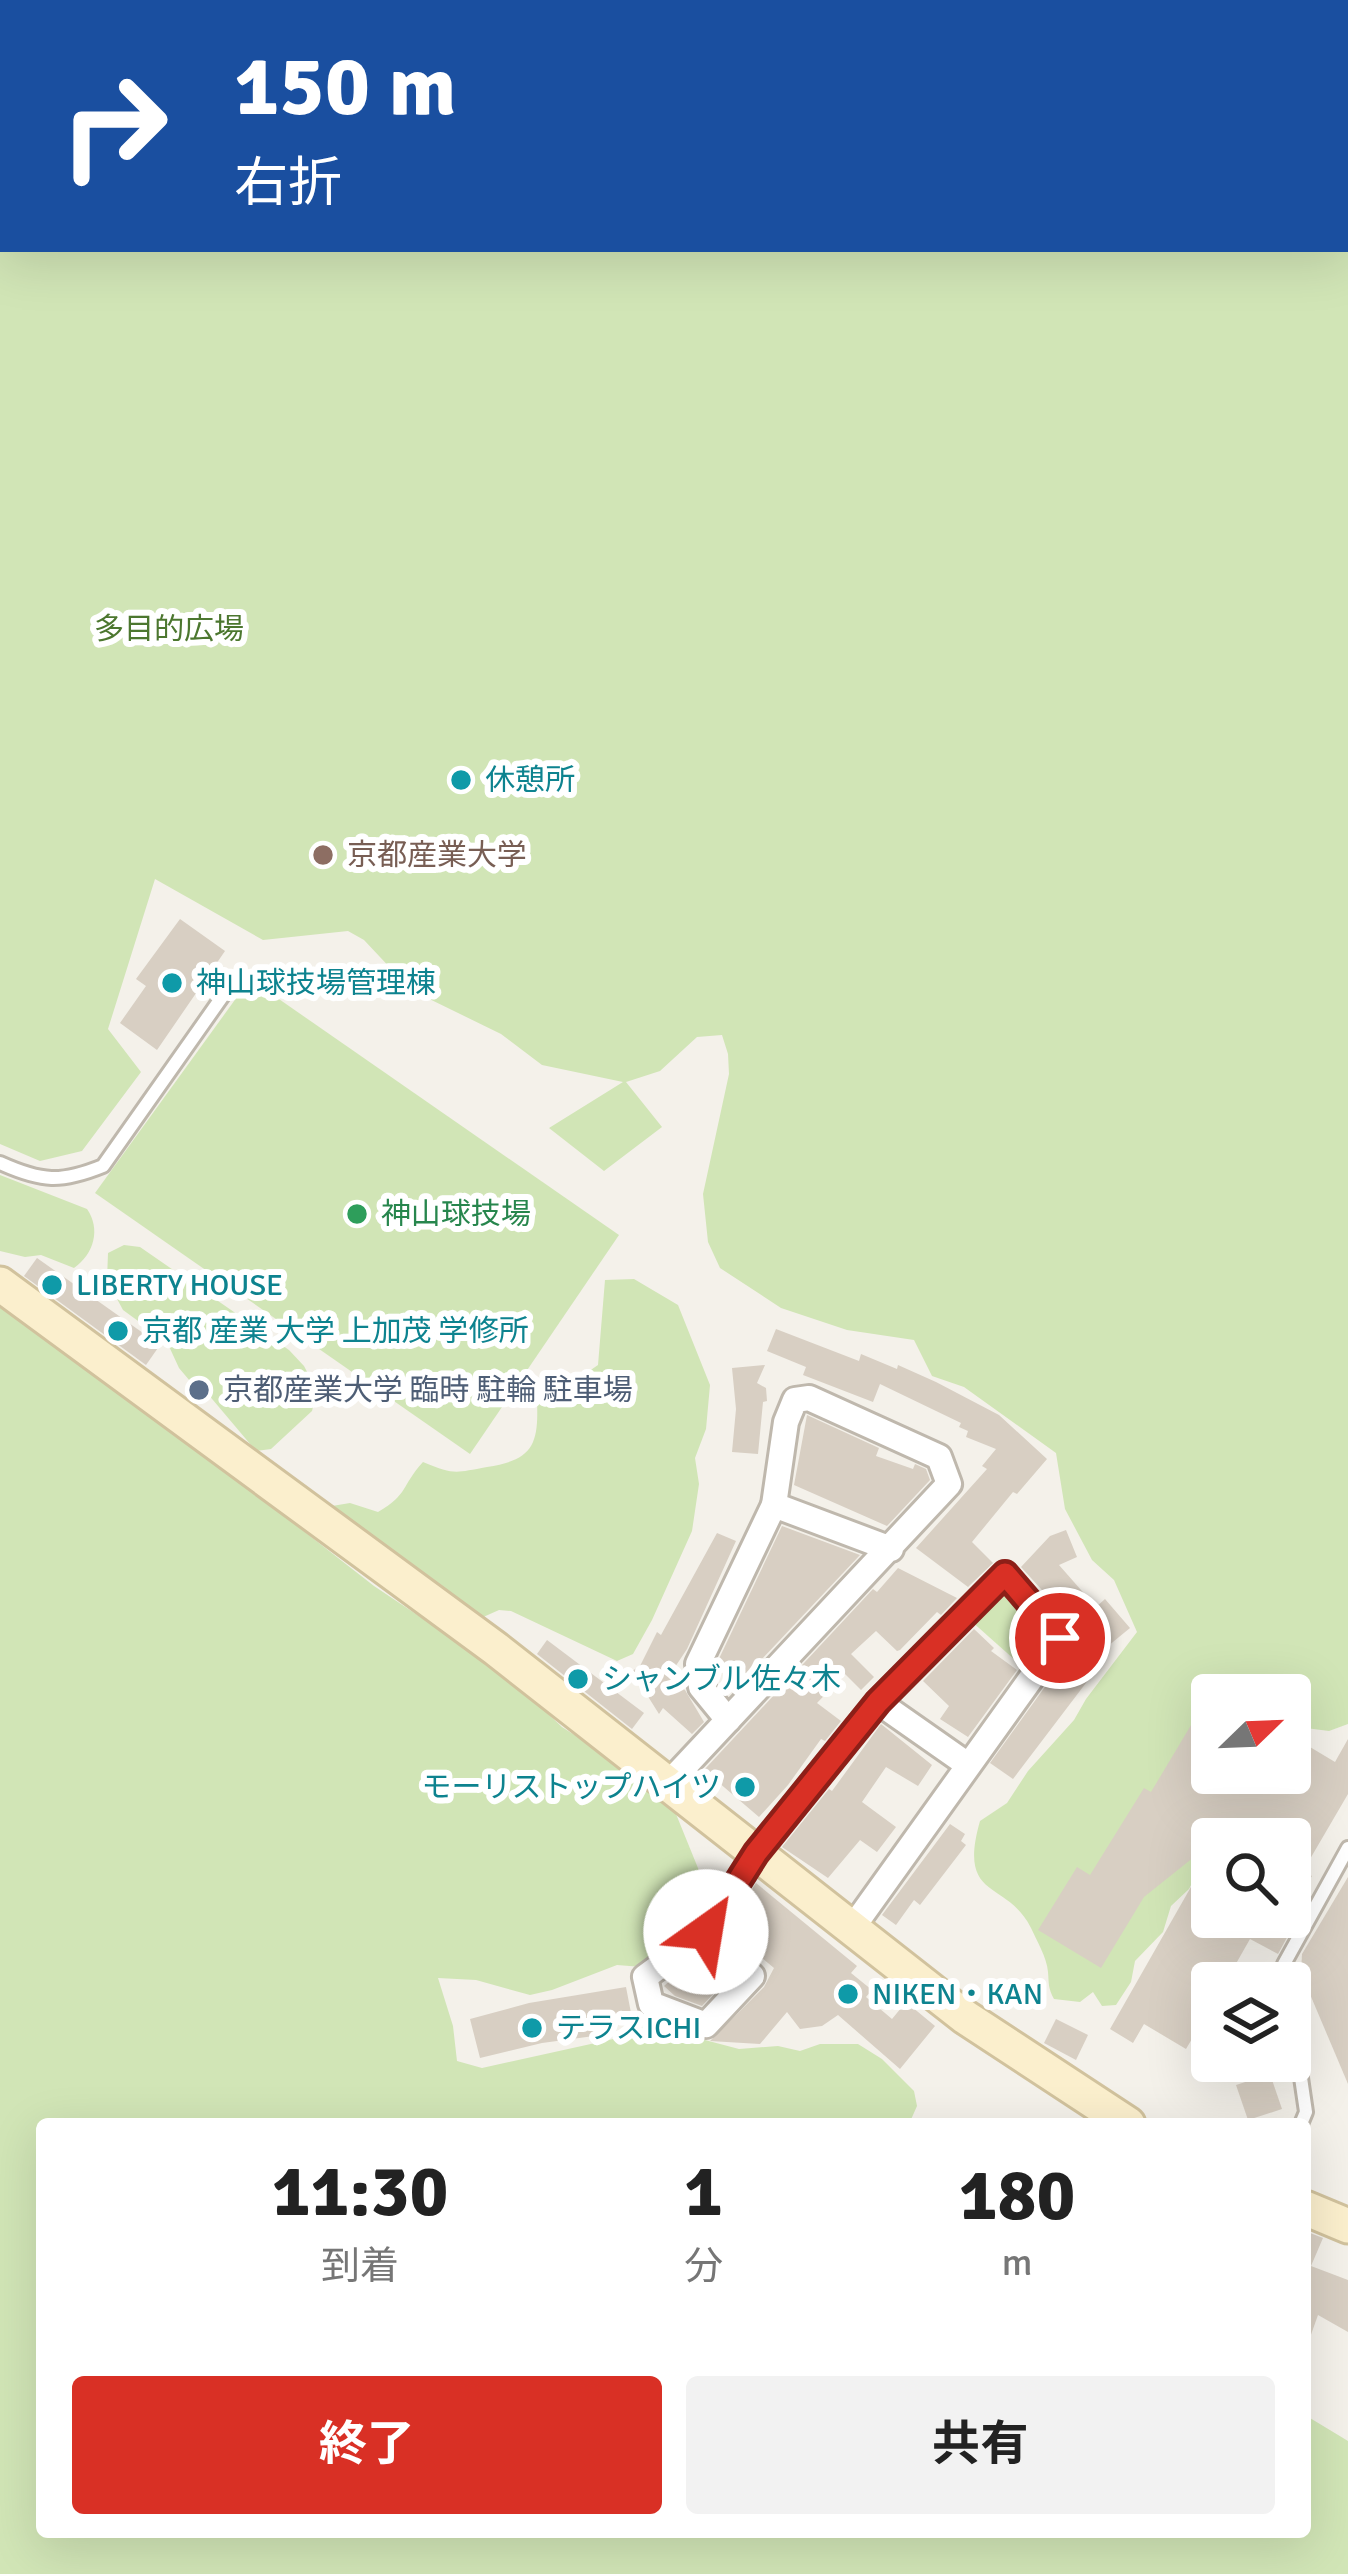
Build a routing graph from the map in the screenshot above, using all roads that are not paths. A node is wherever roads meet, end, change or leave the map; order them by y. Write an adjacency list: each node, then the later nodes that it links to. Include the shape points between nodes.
1 (229, 987): 2 (lane, via 103,1166 70,1179 32,1177)
2 (0, 1163)
3 (0, 1284): 9 (street)
4 (775, 1505): 5 (street); 5 (street, via 786,1421 795,1400 809,1398 939,1457 949,1484); 7 (street, via 698,1664 701,1687)
5 (892, 1550): 7 (street)
6 (878, 1702): 8 (street); 8 (street, via 1005,1574 1060,1638); 11 (street)
7 (728, 1720): 9 (street)
8 (968, 1765): 12 (street)
9 (668, 1784): 11 (street)
10 (1348, 1848): 14 (lane)
11 (756, 1853): 12 (street); 13 (street)
12 (853, 1927): 16 (street, via 991,2036)
13 (706, 1932)
14 (1285, 1962)
15 (1302, 2082): 17 (lane)
16 (1119, 2118)
17 (1304, 2118)
18 (1311, 2211): 19 (street)
19 (1348, 2226)

